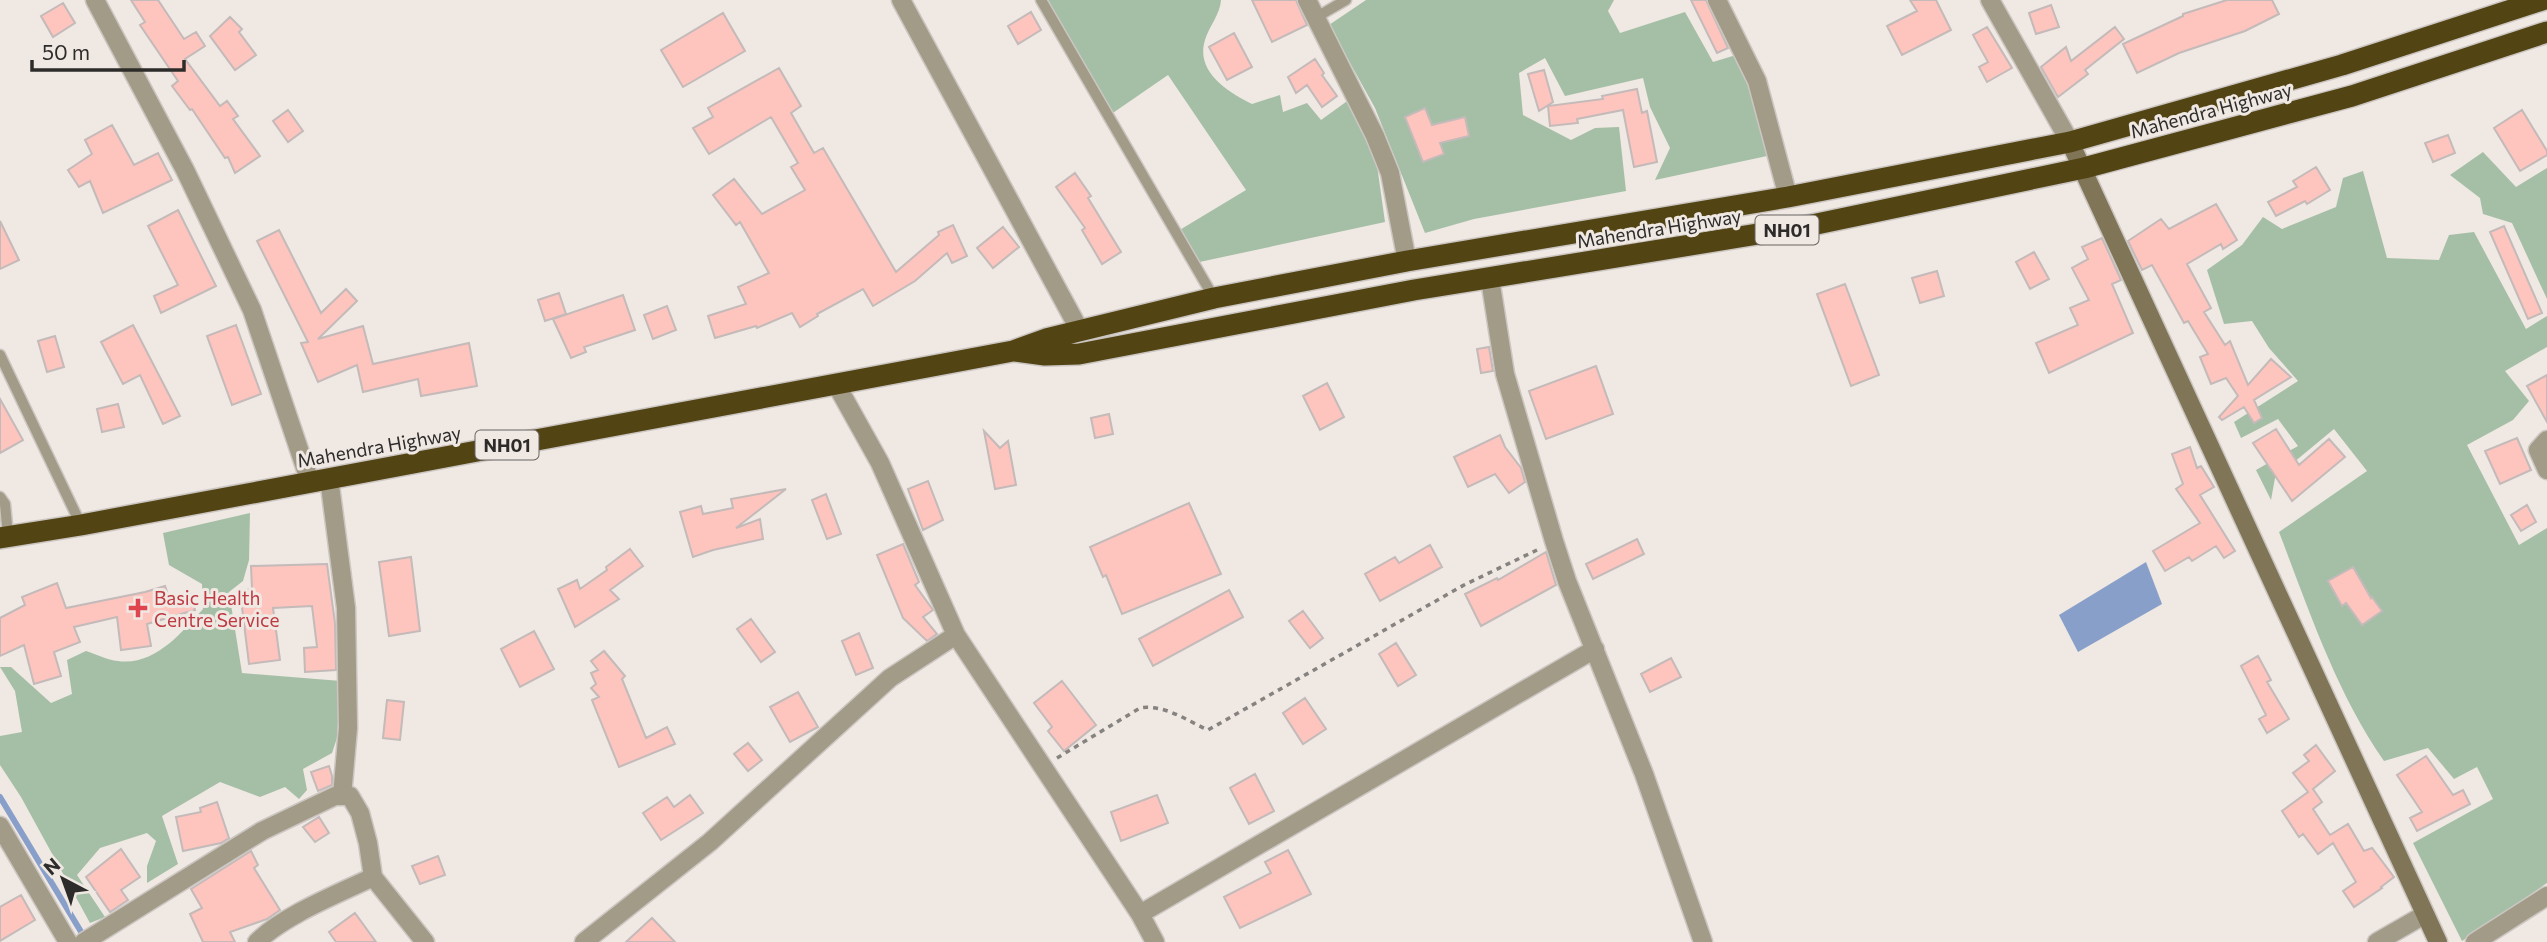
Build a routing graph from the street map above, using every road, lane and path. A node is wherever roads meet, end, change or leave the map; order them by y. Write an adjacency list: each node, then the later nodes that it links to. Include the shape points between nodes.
1 (95, 0): 23 (street, via 185,170 251,310)
2 (901, 0): 17 (street)
3 (1041, 0): 16 (lane)
4 (1307, 0): 9 (street)
5 (1346, 0): 9 (lane)
6 (1717, 0): 13 (street, via 1757,81)
7 (1990, 0): 11 (street)
8 (2542, 0): 11 (highway, Mahendra Highway / NH01, via 2342,65)
9 (1315, 18): 14 (street, via 1390,173)
10 (2547, 32): 12 (highway, Mahendra Highway / NH01, via 2352,96)
11 (2070, 142): 12 (main road); 13 (highway, Mahendra Highway / NH01)
12 (2084, 168): 15 (highway, Mahendra Highway / NH01, via 1807,226); 37 (main road)
13 (1788, 197): 14 (highway, Mahendra Highway / NH01)
14 (1407, 261): 16 (highway, Mahendra Highway / NH01)
15 (1490, 279): 18 (highway, Mahendra Highway / NH01, via 1079,354); 27 (street, via 1505,374)
16 (1214, 298): 17 (highway, Mahendra Highway / NH01)
17 (1080, 331): 18 (highway, Mahendra Highway / NH01)
18 (1013, 351): 20 (highway, Mahendra Highway / NH01)
19 (0, 355): 25 (lane)
20 (836, 384): 23 (highway, Mahendra Highway / NH01); 28 (street, via 880,463)
21 (2547, 440): 22 (street, via 2538,450)
22 (2547, 470)
23 (319, 480): 25 (highway, Mahendra Highway / NH01); 31 (street, via 346,608 348,728)
24 (0, 497): 26 (lane, via 5,504)
25 (81, 525): 26 (highway, Mahendra Highway / NH01)
26 (4, 537)
27 (1554, 541): 29 (street); 30 (path, via 1464,585 1208,730 1165,709 1140,708)
28 (956, 635): 30 (street); 42 (street, via 890,678 710,842)
29 (1595, 649): 36 (street); 44 (street)
30 (1043, 766): 36 (street)
31 (342, 796): 34 (street, via 350,796 360,813); 38 (street, via 262,831)
32 (0, 826): 33 (street)
33 (7, 857): 39 (street)
34 (373, 877): 40 (street, via 314,906); 41 (street)
35 (2547, 896): 47 (street)
36 (1140, 914): 43 (street)
37 (2424, 915): 45 (street); 46 (main road)
38 (91, 938)
39 (68, 942)
40 (257, 942)
41 (425, 942)
42 (584, 942)
43 (1155, 942)
44 (1703, 942)
45 (2377, 942)
46 (2438, 942)
47 (2475, 942)

